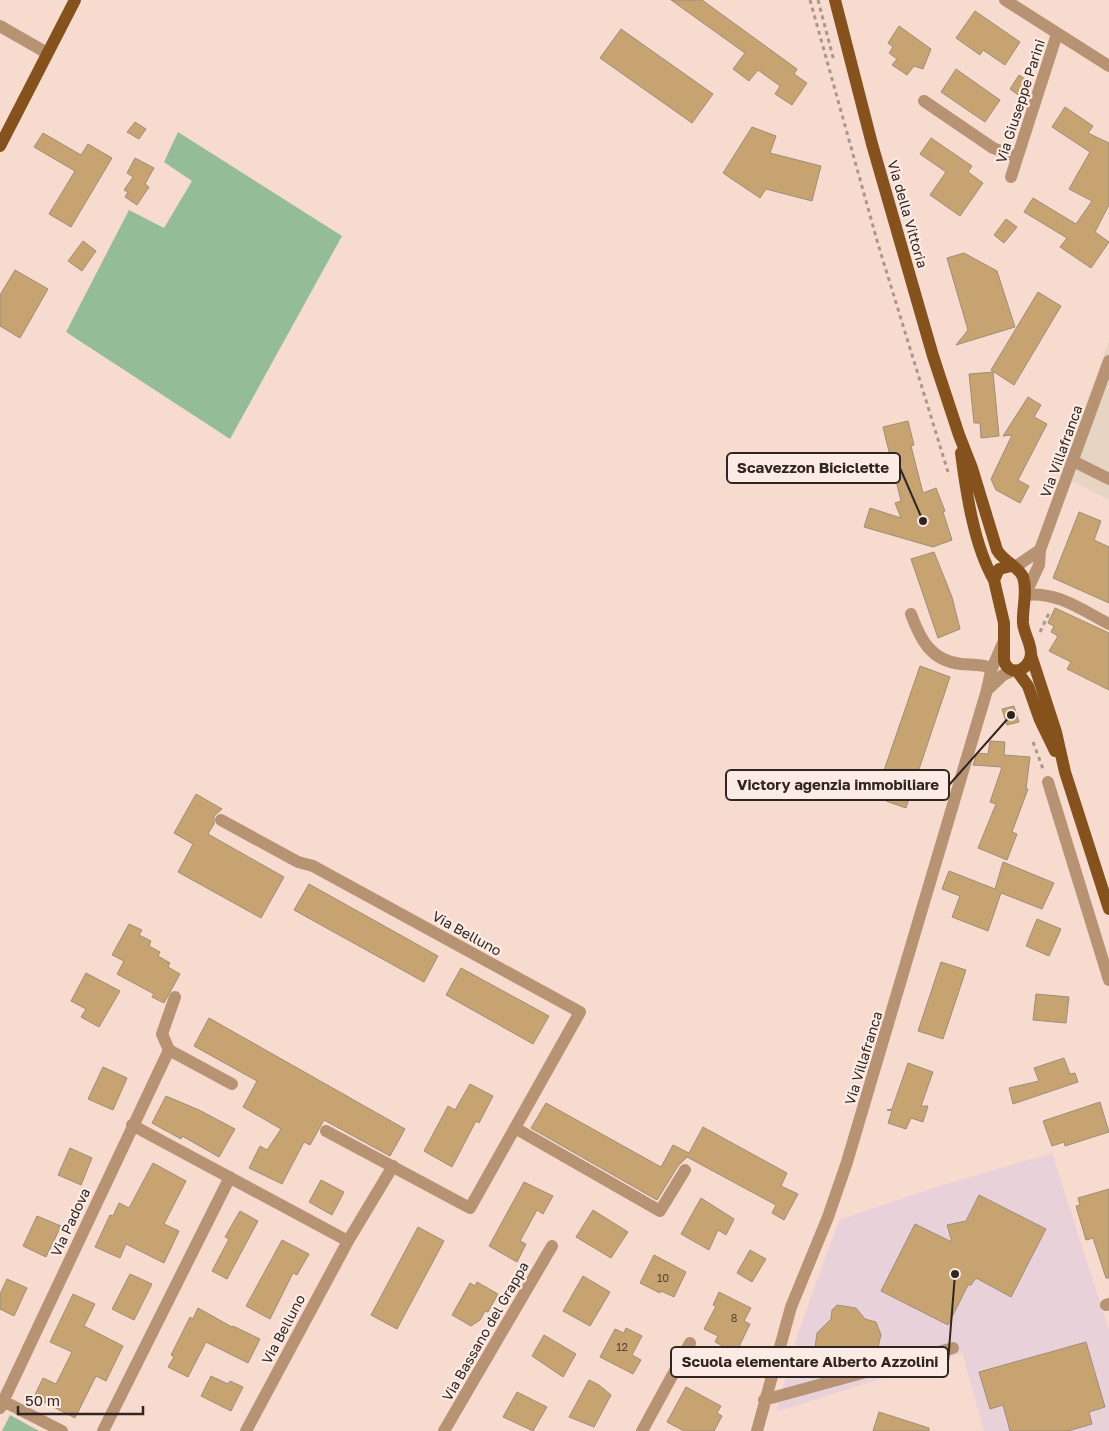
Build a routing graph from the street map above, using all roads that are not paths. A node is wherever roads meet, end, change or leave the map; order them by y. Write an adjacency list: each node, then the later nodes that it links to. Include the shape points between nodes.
1 (75, 0): 6 (main road)
2 (835, 0): 13 (main road, Via della Vittoria, via 872,144)
3 (1005, 0): 5 (street, Via Giuseppe Parini)
4 (0, 26): 6 (street)
5 (1057, 34): 7 (street, Via Giuseppe Parini); 10 (street, Via Giuseppe Parini)
6 (47, 53): 9 (main road)
7 (1109, 66)
8 (924, 101): 10 (street, via 993,148)
9 (0, 146)
10 (1017, 157): 11 (street, Via Giuseppe Parini)
11 (1011, 177)
12 (1109, 361): 14 (street, Via Villafranca)
13 (958, 435): 17 (main road, Via della Vittoria, via 972,468 997,550); 18 (main road, Via della Vittoria, via 978,537)
14 (1073, 461): 15 (street); 16 (street, Via Villafranca)
15 (1109, 479)
16 (1040, 550): 17 (street); 19 (street, Via Villafranca, via 1039,565)
17 (1013, 567): 18 (main road, via 999,569); 19 (main road, Via della Vittoria, via 1020,570)
18 (994, 580): 22 (main road, Via della Vittoria, via 1004,623)
19 (1025, 595): 21 (street, via 1042,593 1057,597); 23 (main road, Via della Vittoria, via 1023,623)
20 (911, 614): 24 (street, via 920,638 940,658)
21 (1109, 624)
22 (1002, 644): 24 (street, Via Villafranca); 25 (main road, Via della Vittoria, via 1006,666)
23 (1031, 655): 25 (main road, via 1026,666); 27 (main road, Via della Vittoria, via 1056,732)
24 (992, 668): 26 (street, Via Villafranca)
25 (1014, 671): 26 (street, via 1003,675); 27 (main road, Via della Vittoria, via 1028,686)
26 (987, 690): 45 (street, Via Villafranca, via 844,1170 792,1307)
27 (1065, 772): 30 (main road, Via della Vittoria)
28 (1048, 782): 31 (street)
29 (221, 820): 36 (street, Via Belluno, via 298,862 313,866 580,1012)
30 (1109, 909)
31 (1109, 980)
32 (175, 997): 33 (street, via 162,1034)
33 (169, 1050): 34 (street); 35 (street, Via Padova)
34 (232, 1084)
35 (132, 1125): 40 (street); 46 (street, Via Padova)
36 (515, 1128): 38 (street, Via Belluno, via 470,1208); 39 (street, via 660,1211)
37 (326, 1131): 38 (street)
38 (393, 1166): 41 (street, Via Belluno)
39 (686, 1170)
40 (230, 1177): 41 (street); 48 (street)
41 (348, 1241): 49 (street, Via Belluno)
42 (552, 1246): 50 (street, Via Bassano del Grappa)
43 (690, 1343): 51 (street)
44 (953, 1348): 45 (street)
45 (764, 1400): 52 (street, Via Villafranca)
46 (2, 1404): 47 (street)
47 (62, 1431)
48 (103, 1431)
49 (246, 1431)
50 (444, 1431)
51 (642, 1431)
52 (756, 1431)

